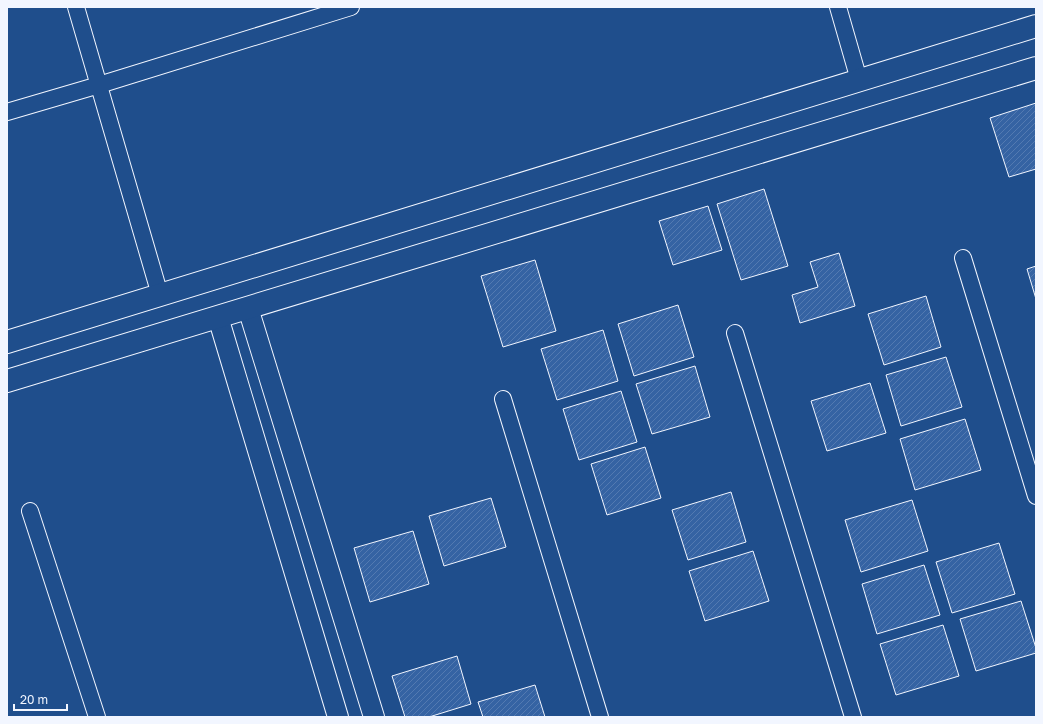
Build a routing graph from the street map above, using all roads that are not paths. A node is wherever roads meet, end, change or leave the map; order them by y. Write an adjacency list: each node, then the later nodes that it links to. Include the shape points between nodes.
1 (76, 7): 7 (street)
2 (351, 7): 7 (street)
3 (838, 7): 6 (street)
4 (1036, 26): 6 (main road)
5 (1036, 68): 11 (main road)
6 (859, 80): 10 (main road)
7 (99, 85): 8 (street); 10 (street)
8 (7, 112)
9 (963, 258): 17 (street)
10 (160, 295): 14 (main road)
11 (248, 308): 12 (main road); 21 (street)
12 (218, 317): 15 (main road); 20 (street)
13 (735, 333): 23 (street)
14 (7, 342)
15 (7, 381)
16 (503, 399): 22 (street)
17 (1036, 496)
18 (30, 511): 19 (street)
19 (97, 717)
20 (338, 717)
21 (374, 717)
22 (600, 717)
23 (853, 717)

